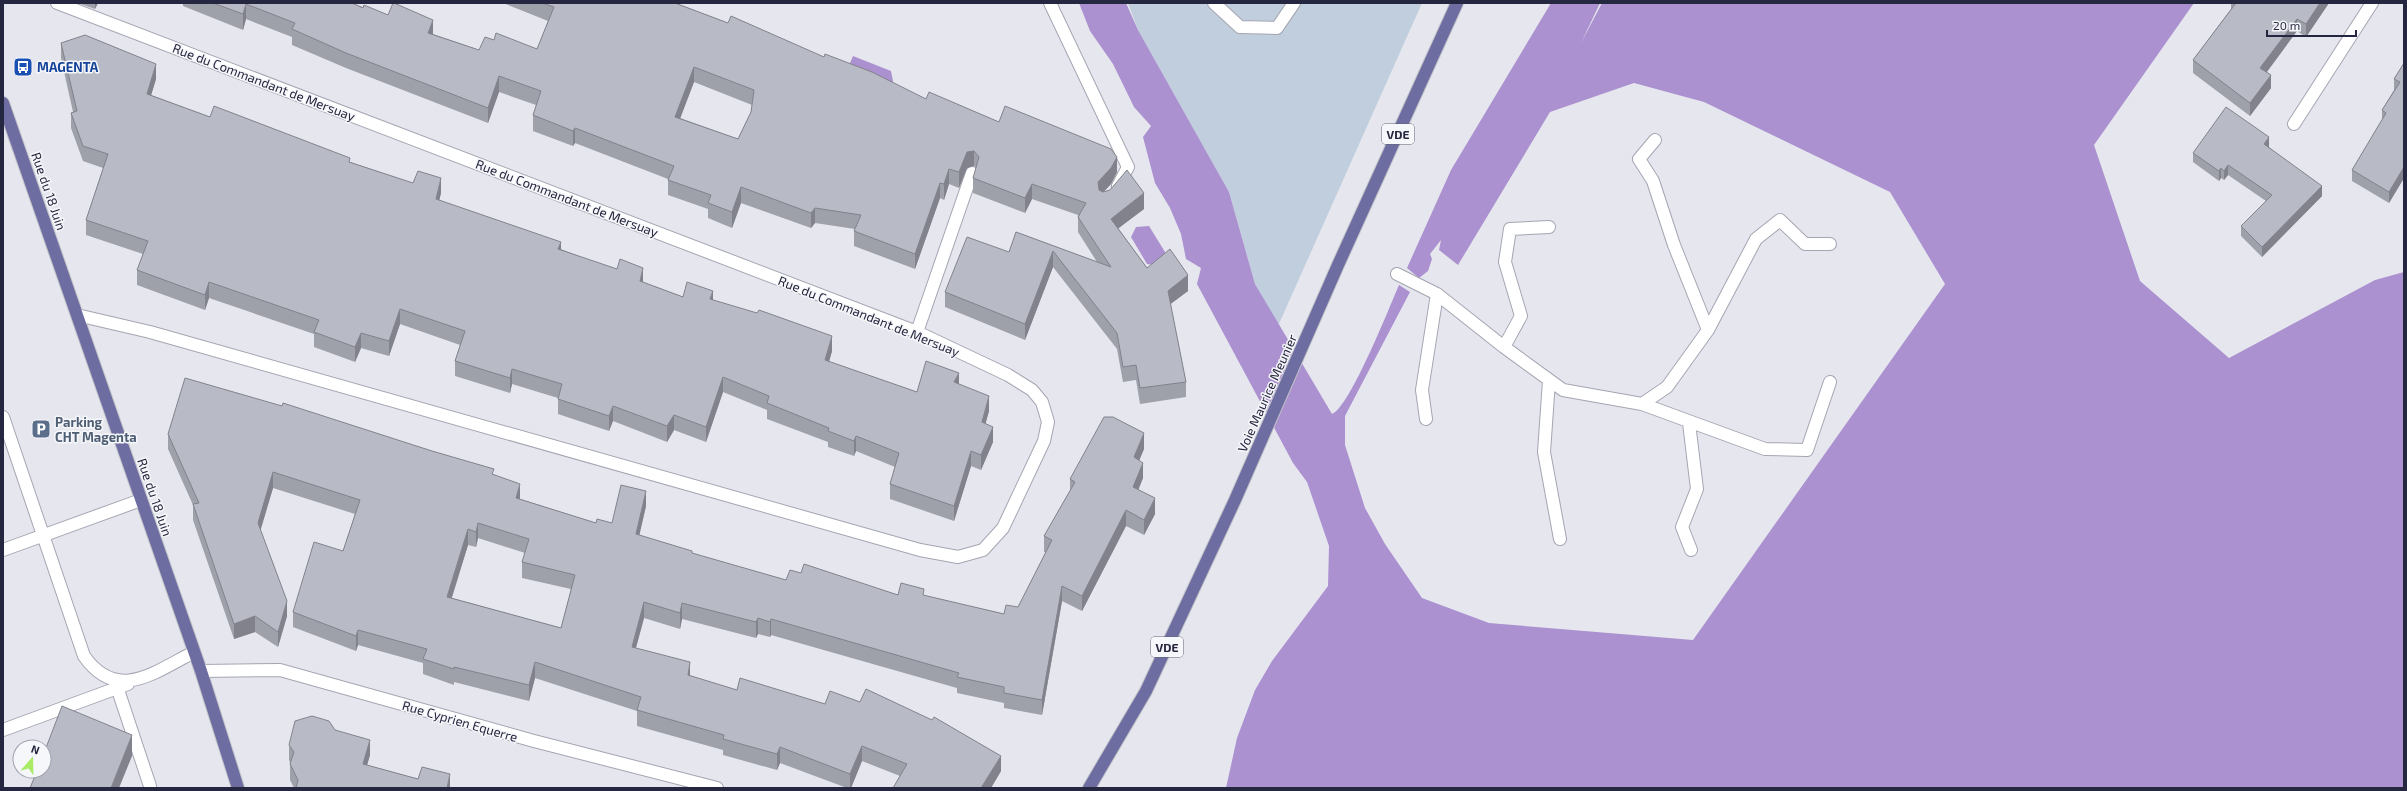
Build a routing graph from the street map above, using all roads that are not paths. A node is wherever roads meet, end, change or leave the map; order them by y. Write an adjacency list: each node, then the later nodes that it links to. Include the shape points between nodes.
1 (57, 3): 18 (street, Rue du Commandant de Mersuay)
2 (1050, 3): 11 (street, via 1128,167)
3 (1214, 3): 4 (street, via 1240,27 1277,28)
4 (1294, 3)
5 (1457, 3): 39 (main road, Voie Maurice Meunier / VDE, via 1235,500 1146,691)
6 (2372, 3): 8 (street)
7 (3, 105): 16 (main road, Rue du 18 Juin)
8 (2294, 124)
9 (1655, 140): 17 (street, via 1639,159 1653,181 1674,245)
10 (972, 173): 18 (street)
11 (1110, 196)
12 (1549, 227): 19 (street, via 1510,229 1505,262 1521,316)
13 (1830, 244): 17 (street, via 1805,244 1780,220 1756,239)
14 (1397, 274): 15 (street)
15 (1437, 294): 19 (street); 24 (street, via 1422,390)
16 (77, 315): 18 (street, Rue du Commandant de Mersuay, via 150,332 913,548 958,557 983,550 1003,528 1044,441 1048,422 1042,402 1032,390 1008,374); 26 (main road, Rue du 18 Juin)
17 (1708, 330): 22 (street, via 1667,387)
18 (917, 332)
19 (1504, 348): 20 (street)
20 (1549, 381): 22 (street, via 1563,390); 28 (street, via 1544,452)
21 (1830, 382): 25 (street, via 1807,450 1765,449)
22 (1642, 404): 25 (street)
23 (3, 417): 27 (street)
24 (1426, 419)
25 (1689, 423): 30 (street, via 1697,489 1682,527)
26 (141, 500): 27 (street); 31 (main road, Rue du 18 Juin)
27 (44, 536): 29 (street); 33 (street, via 84,656 93,669 104,677 124,682)
28 (1560, 539)
29 (3, 550)
30 (1691, 550)
31 (194, 652): 32 (main road, Rue du 18 Juin); 33 (street)
32 (201, 671): 37 (main road, Rue du 18 Juin); 38 (street, Rue Cyprien Equerre, via 280,670 534,741)
33 (138, 680): 34 (street)
34 (117, 687): 35 (street); 36 (street)
35 (3, 730)
36 (150, 786)
37 (238, 788)
38 (718, 788)
39 (1089, 788)

